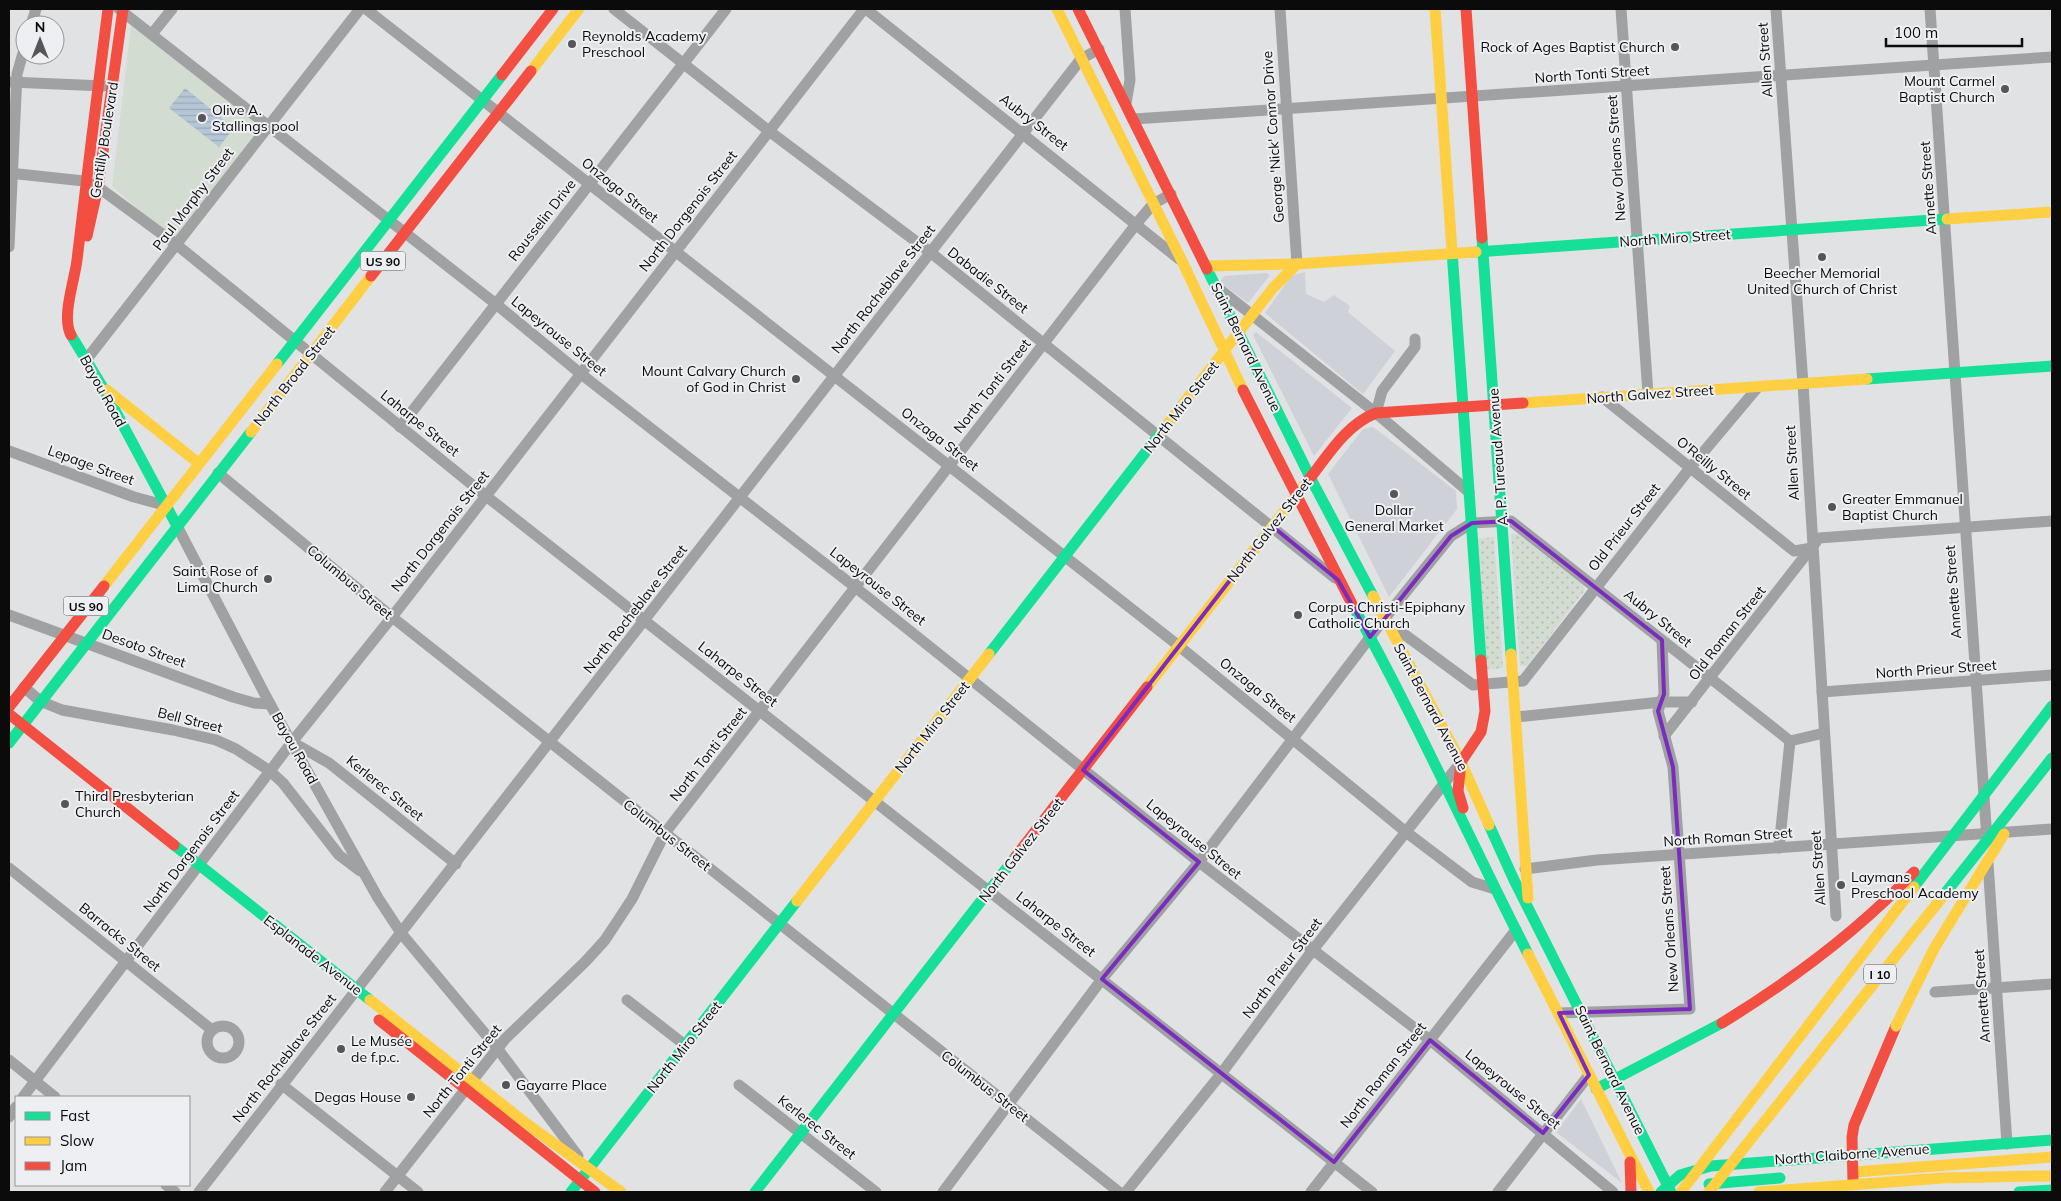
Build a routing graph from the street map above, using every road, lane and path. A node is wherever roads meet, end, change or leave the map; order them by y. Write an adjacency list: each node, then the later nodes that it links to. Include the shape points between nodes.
1 (108, 9): 29 (main road, Gentilly Boulevard)
2 (172, 9): 20 (street)
3 (360, 9): 39 (street, Paul Morphy Street)
4 (366, 9): 33 (street, Onzaga Street)
5 (553, 9): 33 (main road, North Broad Street / US 90)
6 (579, 9): 37 (main road, North Broad Street / US 90)
7 (614, 9): 24 (street, Dabadie Street)
8 (726, 9): 24 (street, Rousselin Drive)
9 (865, 9): 40 (street, North Dorgenois Street); 41 (street, Aubry Street)
10 (1057, 9): 23 (main road, Saint Bernard Avenue)
11 (1078, 9): 21 (main road, Saint Bernard Avenue)
12 (1125, 9): 35 (street, via 1130,80)
13 (1280, 9): 36 (street, George 'Nick' Connor Drive)
14 (1435, 9): 34 (main road)
15 (1466, 9): 32 (main road, A. P. Tureaud Avenue)
16 (1621, 9): 31 (street, New Orleans Street)
17 (1776, 9): 27 (street, Allen Street)
18 (1930, 9): 26 (street, Annette Street)
19 (122, 10): 20 (street, Lapeyrouse Street); 30 (main road, Gentilly Boulevard)
20 (152, 34): 39 (street, Lapeyrouse Street)
21 (1099, 50): 23 (street, North Rocheblave Street); 35 (main road, Saint Bernard Avenue)
22 (2052, 57): 26 (street, North Tonti Street)
23 (1080, 60): 41 (street, North Rocheblave Street); 47 (main road, Saint Bernard Avenue)
24 (684, 63): 40 (street, Dabadie Street); 44 (street, Rousselin Drive)
25 (18, 65): 28 (street)
26 (1934, 66): 27 (street, North Tonti Street); 49 (street, Annette Street)
27 (1781, 76): 31 (street, North Tonti Street); 52 (street, Allen Street)
28 (12, 82): 29 (street); 42 (street)
29 (98, 86): 30 (street); 43 (main road, Gentilly Boulevard)
30 (113, 87): 45 (main road, Gentilly Boulevard)
31 (1626, 87): 32 (street, North Tonti Street); 54 (street, New Orleans Street)
32 (1472, 98): 34 (street, North Tonti Street); 57 (main road, A. P. Tureaud Avenue)
33 (482, 99): 37 (street, Onzaga Street); 50 (main road, North Broad Street / US 90)
34 (1442, 100): 36 (street, North Tonti Street); 60 (main road)
35 (1126, 103): 38 (main road, Saint Bernard Avenue)
36 (1286, 110): 38 (street, North Tonti Street); 62 (street, George 'Nick' Connor Drive)
37 (498, 114): 44 (street, Onzaga Street); 53 (main road, North Broad Street / US 90)
38 (1134, 119): 46 (main road, Saint Bernard Avenue)
39 (268, 125): 50 (street, Lapeyrouse Street); 55 (street, Paul Morphy Street)
40 (769, 131): 58 (street, Dabadie Street); 59 (street, North Dorgenois Street)
41 (1024, 133): 51 (street, Aubry Street); 58 (street, North Rocheblave Street)
42 (11, 173): 43 (street, Laharpe Street); 56 (street)
43 (84, 181): 45 (street, Laharpe Street); 64 (main road, Gentilly Boulevard)
44 (590, 184): 59 (street, Onzaga Street); 67 (street, Rousselin Drive)
45 (98, 187): 55 (street, Laharpe Street); 64 (main road, Gentilly Boulevard, via 85,245)
46 (1171, 194): 47 (street, North Tonti Street); 63 (main road, Saint Bernard Avenue)
47 (1153, 204): 51 (street, North Tonti Street); 61 (main road, Saint Bernard Avenue)
48 (2052, 212): 49 (main road, North Miro Street)
49 (1945, 219): 52 (main road, North Miro Street); 77 (street, Annette Street)
50 (388, 221): 53 (street, Lapeyrouse Street); 71 (main road, North Broad Street / US 90)
51 (1137, 223): 61 (street, Aubry Street); 72 (street, North Tonti Street)
52 (1792, 230): 54 (main road, North Miro Street); 80 (street, Allen Street)
53 (404, 234): 67 (street, Lapeyrouse Street); 74 (main road, North Broad Street / US 90)
54 (1637, 240): 57 (main road, North Miro Street); 83 (street, New Orleans Street)
55 (176, 245): 71 (street, Laharpe Street); 75 (street, Paul Morphy Street)
56 (9, 247)
57 (1483, 251): 60 (main road, North Miro Street); 85 (main road, A. P. Tureaud Avenue)
58 (930, 252): 72 (street, Dabadie Street); 79 (street, North Rocheblave Street)
59 (675, 253): 78 (street, North Dorgenois Street); 79 (street, Onzaga Street)
60 (1452, 253): 62 (main road, North Miro Street); 86 (main road)
61 (1182, 261): 73 (main road, Saint Bernard Avenue)
62 (1297, 264): 63 (main road, North Miro Street); 68 (main road, North Miro Street)
63 (1206, 266): 65 (main road, Saint Bernard Avenue)
64 (76, 268): 66 (main road, Gentilly Boulevard)
65 (1216, 287): 68 (street); 69 (main road, Saint Bernard Avenue)
66 (70, 296): 75 (main road, Bayou Road, via 67,313 69,332)
67 (496, 304): 78 (street, Lapeyrouse Street); 88 (street, Rousselin Drive)
68 (1252, 316): 69 (main road, North Miro Street); 87 (street)
69 (1238, 333): 73 (main road, North Miro Street); 95 (main road, Saint Bernard Avenue)
70 (1415, 339): 87 (street, via 1415,347 1382,391)
71 (294, 342): 74 (street, Laharpe Street); 91 (main road, North Broad Street / US 90)
72 (1044, 343): 89 (street, Dabadie Street); 92 (street, North Tonti Street)
73 (1224, 352): 89 (main road, North Miro Street); 97 (main road, Saint Bernard Avenue)
74 (310, 354): 88 (street, Laharpe Street); 94 (main road, North Broad Street / US 90)
75 (86, 360): 81 (main road, Bayou Road)
76 (2052, 366): 77 (main road, North Galvez Street)
77 (1953, 373): 80 (main road, North Galvez Street); 107 (street, Annette Street)
78 (581, 374): 98 (street, North Dorgenois Street); 99 (street, Lapeyrouse Street)
79 (836, 375): 92 (street, Onzaga Street); 99 (street, North Rocheblave Street)
80 (1803, 384): 82 (main road, North Galvez Street); 108 (street, Allen Street)
81 (102, 386): 91 (main road); 100 (main road, Bayou Road)
82 (1758, 386): 83 (main road, North Galvez Street); 93 (street, Old Prieur Street)
83 (1648, 394): 84 (main road, North Galvez Street)
84 (1602, 397): 85 (main road, North Galvez Street); 93 (street, O'Reilly Street)
85 (1494, 405): 86 (main road, North Galvez Street); 103 (main road, A. P. Tureaud Avenue)
86 (1463, 407): 87 (main road, North Galvez Street); 96 (main road)
87 (1376, 413): 95 (main road, North Galvez Street, via 1363,418 1346,432); 96 (street)
88 (400, 427): 98 (street, Laharpe Street)
89 (1159, 435): 106 (street, Dabadie Street); 109 (main road, North Miro Street)
90 (9, 451): 100 (street, Lepage Street)
91 (197, 462): 100 (main road, North Broad Street / US 90); 101 (main road, via 198,473)
92 (949, 466): 109 (street, Onzaga Street); 111 (street, North Tonti Street)
93 (1690, 468): 108 (street, O'Reilly Street, via 1794,551); 112 (street, Old Prieur Street)
94 (218, 473): 101 (main road, North Broad Street / US 90); 116 (street, Columbus Street)
95 (1310, 477): 97 (main road, North Galvez Street); 117 (main road, Saint Bernard Avenue)
96 (1469, 492): 104 (main road)
97 (1296, 495): 106 (main road, North Galvez Street); 110 (main road, Saint Bernard Avenue)
98 (486, 496): 116 (street, North Dorgenois Street); 118 (street, Laharpe Street)
99 (740, 498): 111 (street, Lapeyrouse Street); 118 (street, North Rocheblave Street)
100 (164, 505): 105 (main road, Bayou Road); 113 (main road, North Broad Street / US 90)
101 (186, 512): 105 (main road, North Broad Street / US 90)
102 (2052, 521): 107 (street)
103 (1502, 522): 104 (street, Aubry Street); 112 (street, Aubry Street, via 1511,521); 128 (main road, A. P. Tureaud Avenue)
104 (1472, 523): 117 (street, via 1451,536); 129 (main road)
105 (177, 526): 115 (main road, North Broad Street / US 90); 135 (street, Bayou Road)
106 (1272, 526): 110 (street, Dabadie Street); 123 (main road, North Galvez Street)
107 (1964, 528): 108 (street, via 1819,538); 127 (street, Annette Street)
108 (1812, 548): 126 (street, Old Roman Street); 131 (street, Allen Street)
109 (1065, 556): 123 (street, Onzaga Street); 125 (main road, North Miro Street)
110 (1338, 580): 120 (main road, Saint Bernard Avenue)
111 (855, 587): 125 (street, Lapeyrouse Street); 138 (street, North Tonti Street)
112 (1596, 587): 121 (street, Aubry Street); 128 (street, Old Prieur Street, via 1536,666 1523,681)
113 (91, 601): 115 (main road); 119 (main road, North Broad Street / US 90)
114 (9, 615): 119 (street, Desoto Street)
115 (106, 616): 122 (main road, North Broad Street / US 90)
116 (392, 617): 147 (street, North Dorgenois Street); 149 (street, Columbus Street)
117 (1384, 619): 120 (street); 129 (street, via 1473,685); 151 (main road, Saint Bernard Avenue)
118 (645, 620): 138 (street, Laharpe Street); 149 (street, North Rocheblave Street)
119 (63, 634): 122 (street, Desoto Street); 130 (main road, North Broad Street / US 90)
120 (1370, 637): 145 (street); 154 (main road, Saint Bernard Avenue)
121 (1662, 640): 126 (street, Aubry Street); 133 (street, New Orleans Street, via 1664,694)
122 (85, 642): 132 (main road, North Broad Street / US 90); 135 (street, Desoto Street, via 233,697)
123 (1179, 646): 145 (street, Onzaga Street); 152 (main road, North Galvez Street)
124 (2052, 675): 127 (street, North Prieur Street)
125 (970, 679): 152 (street, Lapeyrouse Street); 155 (main road, North Miro Street)
126 (1710, 679): 134 (street, Old Roman Street); 146 (street, Aubry Street)
127 (1974, 681): 131 (street, North Prieur Street); 160 (street, Annette Street)
128 (1514, 682): 129 (street); 140 (main road, A. P. Tureaud Avenue)
129 (1483, 686): 151 (main road, via 1485,711 1481,732)
130 (24, 687): 132 (street, Bell Street); 137 (main road, North Broad Street / US 90)
131 (1822, 692): 143 (street, Allen Street)
132 (40, 701): 142 (main road, North Broad Street / US 90); 153 (street, Bell Street, via 62,710 216,740)
133 (1661, 702): 134 (street); 140 (street); 144 (street, New Orleans Street, via 1658,711)
134 (1692, 702): 144 (street, Old Roman Street)
135 (270, 704): 147 (street, Bayou Road)
136 (2052, 706): 156 (main road, I 10, bridge)
137 (9, 707)
138 (761, 711): 155 (street, Laharpe Street); 159 (street, North Tonti Street)
139 (9, 714): 142 (main road, Esplanade Avenue)
140 (1516, 717): 169 (main road, A. P. Tureaud Avenue)
141 (9, 723): 142 (main road, Esplanade Avenue)
142 (20, 728): 148 (main road, North Broad Street / US 90); 168 (main road, Esplanade Avenue)
143 (1824, 733): 146 (street); 162 (street, Allen Street)
144 (1664, 736): 164 (street, New Orleans Street, via 1673,767)
145 (1294, 738): 158 (street, Onzaga Street); 165 (street)
146 (1790, 741): 163 (street)
147 (292, 742): 153 (street, North Dorgenois Street); 166 (street, Kerlerec Street, via 329,763); 170 (street, Bayou Road)
148 (9, 743)
149 (550, 743): 159 (street, Columbus Street); 166 (street, North Rocheblave Street)
150 (2052, 758): 210 (main road, bridge, via 1940,940 1896,1026 1859,1111 1852,1137); 240 (main road, I 10, bridge)
151 (1461, 762): 154 (street, North Prieur Street); 161 (main road, via 1458,791); 171 (main road, Saint Bernard Avenue)
152 (1083, 770): 165 (street, Lapeyrouse Street); 173 (main road, North Galvez Street)
153 (270, 771): 168 (street, North Dorgenois Street); 170 (street, Bell Street, via 339,855)
154 (1444, 785): 158 (street, North Prieur Street); 161 (main road, Saint Bernard Avenue)
155 (875, 801): 173 (street, Laharpe Street); 176 (main road, North Miro Street)
156 (1974, 806): 197 (main road, bridge, via 1873,913 1797,976 1722,1023); 239 (main road, I 10, bridge, via 1935,863)
157 (2052, 829): 160 (street, North Roman Street)
158 (1406, 832): 172 (street, Onzaga Street, via 1472,882); 179 (street, North Prieur Street)
159 (665, 833): 176 (street, Columbus Street); 193 (street, North Tonti Street, via 632,899 604,940)
160 (1986, 834): 162 (street, North Roman Street); 183 (street, Annette Street)
161 (1476, 845): 172 (main road, Saint Bernard Avenue)
162 (1831, 845): 163 (street, North Roman Street); 175 (street, Allen Street)
163 (1779, 848): 164 (street, North Roman Street)
164 (1678, 855): 169 (street, North Roman Street); 188 (street, New Orleans Street, via 1690,1009)
165 (1199, 862): 179 (street, Lapeyrouse Street); 181 (street)
166 (456, 864): 178 (street, North Rocheblave Street)
167 (9, 868): 180 (street, Barracks Street)
168 (197, 869): 180 (street, North Dorgenois Street); 185 (main road, Esplanade Avenue)
169 (1525, 869): 174 (main road, A. P. Tureaud Avenue)
170 (364, 874): 178 (street, Bayou Road)
171 (1514, 880): 172 (main road); 174 (main road, Saint Bernard Avenue)
172 (1495, 889): 177 (main road, Saint Bernard Avenue)
173 (989, 891): 181 (street, Laharpe Street); 189 (main road, North Galvez Street)
174 (1528, 905): 188 (main road, Saint Bernard Avenue)
175 (1836, 916)
176 (779, 924): 189 (street, Columbus Street); 192 (main road, North Miro Street)
177 (1516, 930): 187 (main road, Saint Bernard Avenue); 191 (street, North Roman Street)
178 (401, 933): 185 (street, North Rocheblave Street); 193 (street, Bayou Road)
179 (1312, 952): 191 (street, Lapeyrouse Street); 195 (street, North Prieur Street)
180 (127, 961): 190 (street, Barracks Street); 198 (street, North Dorgenois Street)
181 (1102, 979): 195 (street, Laharpe Street); 205 (street)
182 (2052, 984): 183 (street)
183 (1996, 989): 184 (street); 209 (street, Annette Street)
184 (1935, 992)
185 (354, 994): 199 (street, North Rocheblave Street); 200 (main road, Esplanade Avenue)
186 (627, 1000): 192 (street)
187 (1559, 1013): 188 (street); 196 (main road, Saint Bernard Avenue)
188 (1582, 1013): 197 (main road, Saint Bernard Avenue)
189 (894, 1014): 205 (street, Columbus Street); 206 (main road, North Galvez Street)
190 (212, 1030)
191 (1430, 1040): 207 (street, Lapeyrouse Street); 213 (street, North Roman Street)
192 (685, 1045): 214 (main road, North Miro Street)
193 (497, 1048): 200 (street, North Tonti Street); 214 (street, Bayou Road)
194 (9, 1060): 198 (street)
195 (1221, 1074): 213 (street, Laharpe Street); 232 (street, North Prieur Street)
196 (1589, 1075): 202 (main road, Saint Bernard Avenue); 207 (street)
197 (1614, 1080): 202 (main road); 220 (main road, Saint Bernard Avenue)
198 (35, 1082): 203 (street, North Dorgenois Street); 204 (street)
199 (281, 1084): 216 (street); 222 (street, North Rocheblave Street)
200 (469, 1085): 214 (main road, Esplanade Avenue); 216 (street, North Tonti Street); 219 (main road, Esplanade Avenue)
201 (739, 1085): 206 (street, Kerlerec Street)
202 (1596, 1089): 212 (main road, Saint Bernard Avenue)
203 (25, 1096)
204 (54, 1096)
205 (1008, 1104): 230 (street); 231 (street, Columbus Street)
206 (801, 1133): 228 (main road, North Galvez Street); 229 (street, Kerlerec Street)
207 (1543, 1133): 235 (street); 236 (street, Lapeyrouse Street)
208 (2052, 1140): 209 (main road, North Claiborne Avenue)
209 (2007, 1144): 210 (main road, North Claiborne Avenue)
210 (1852, 1154): 220 (main road, North Claiborne Avenue, via 1696,1168 1676,1176); 242 (main road, via 1854,1181)
211 (2052, 1157): 215 (main road)
212 (1630, 1158): 237 (main road); 238 (main road, Saint Bernard Avenue)
213 (1334, 1162): 233 (street, North Roman Street); 234 (street, Laharpe Street)
214 (587, 1167): 219 (main road, North Miro Street); 227 (main road, Esplanade Avenue)
215 (1844, 1173)
216 (398, 1176): 223 (street, North Tonti Street); 224 (street)
217 (2052, 1176): 241 (main road, bridge, via 1943,1178)
218 (1788, 1177): 220 (main road, bridge)
219 (580, 1180): 225 (main road, North Miro Street); 226 (main road, Esplanade Avenue)
220 (1667, 1190)
221 (2052, 1190): 243 (main road)
222 (199, 1192)
223 (385, 1192)
224 (418, 1192)
225 (571, 1192)
226 (595, 1192)
227 (621, 1192)
228 (755, 1192)
229 (876, 1192)
230 (943, 1192)
231 (1119, 1192)
232 (1126, 1192)
233 (1311, 1192)
234 (1372, 1192)
235 (1498, 1192)
236 (1613, 1192)
237 (1631, 1192)
238 (1650, 1192)
239 (1681, 1192)
240 (1709, 1192)
241 (1759, 1192)
242 (1848, 1192)
243 (2020, 1192)

